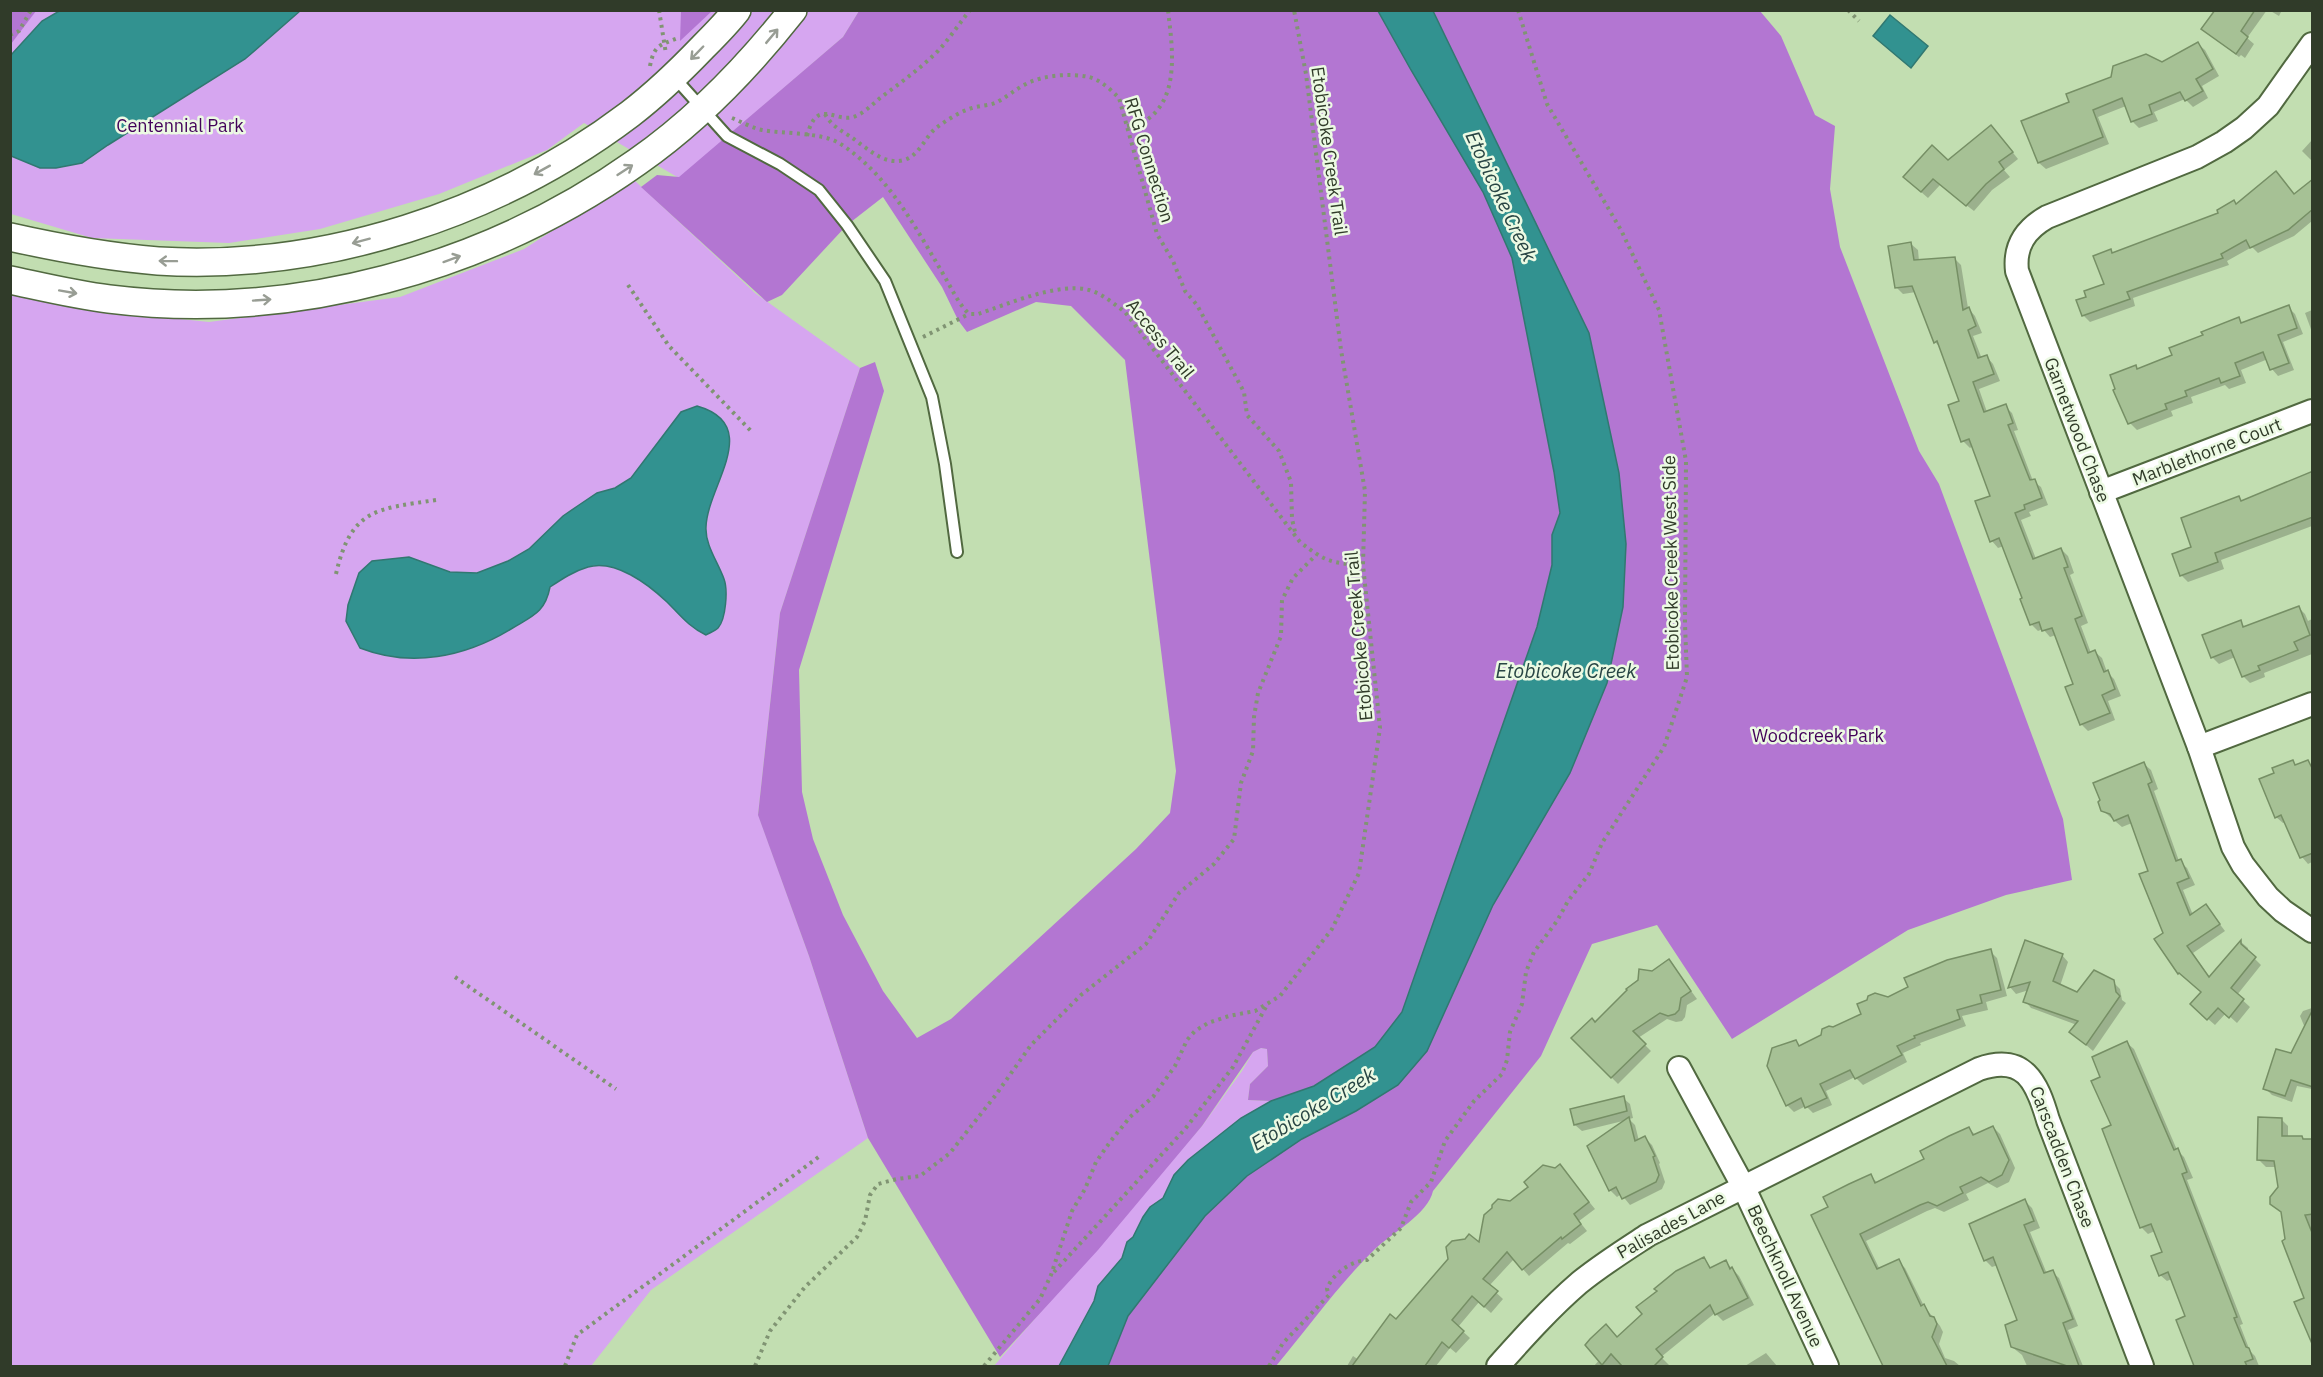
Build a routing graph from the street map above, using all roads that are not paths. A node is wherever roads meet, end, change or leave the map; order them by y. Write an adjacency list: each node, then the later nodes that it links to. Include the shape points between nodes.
1 (737, 10): 4 (street, one-way to 4)
2 (793, 10): 5 (street, one-way to 2)
3 (2313, 44): 9 (street, Garnetwood Chase, via 2268,106 2224,142 2197,158 2047,217 2021,241 2016,271)
4 (662, 73): 5 (lane); 6 (street, one-way to 6, via 630,114 519,182 459,210 339,248 237,260 160,261 101,255)
5 (703, 108): 7 (street, one-way to 5, via 108,299 207,303 301,297 420,270 529,226 592,192 638,162); 10 (lane, via 727,136 819,190 885,281 932,397)
6 (10, 237)
7 (10, 280)
8 (2313, 411): 9 (street, Marblethorne Court)
9 (2101, 492): 12 (street, Garnetwood Chase)
10 (957, 552)
11 (2313, 704): 12 (street)
12 (2199, 747): 13 (street, Garnetwood Chase, via 2233,847 2243,865 2268,897)
13 (2313, 931)
14 (1678, 1068): 15 (street, Beechknoll Avenue)
15 (1743, 1186): 16 (street, Palisades Lane, via 1613,1257 1550,1310); 17 (street, Beechknoll Avenue); 18 (street, Carscadden Chase, via 1979,1069 1996,1064 2014,1067 2030,1077 2040,1092)
16 (1498, 1366)
17 (1827, 1366)
18 (2142, 1366)

